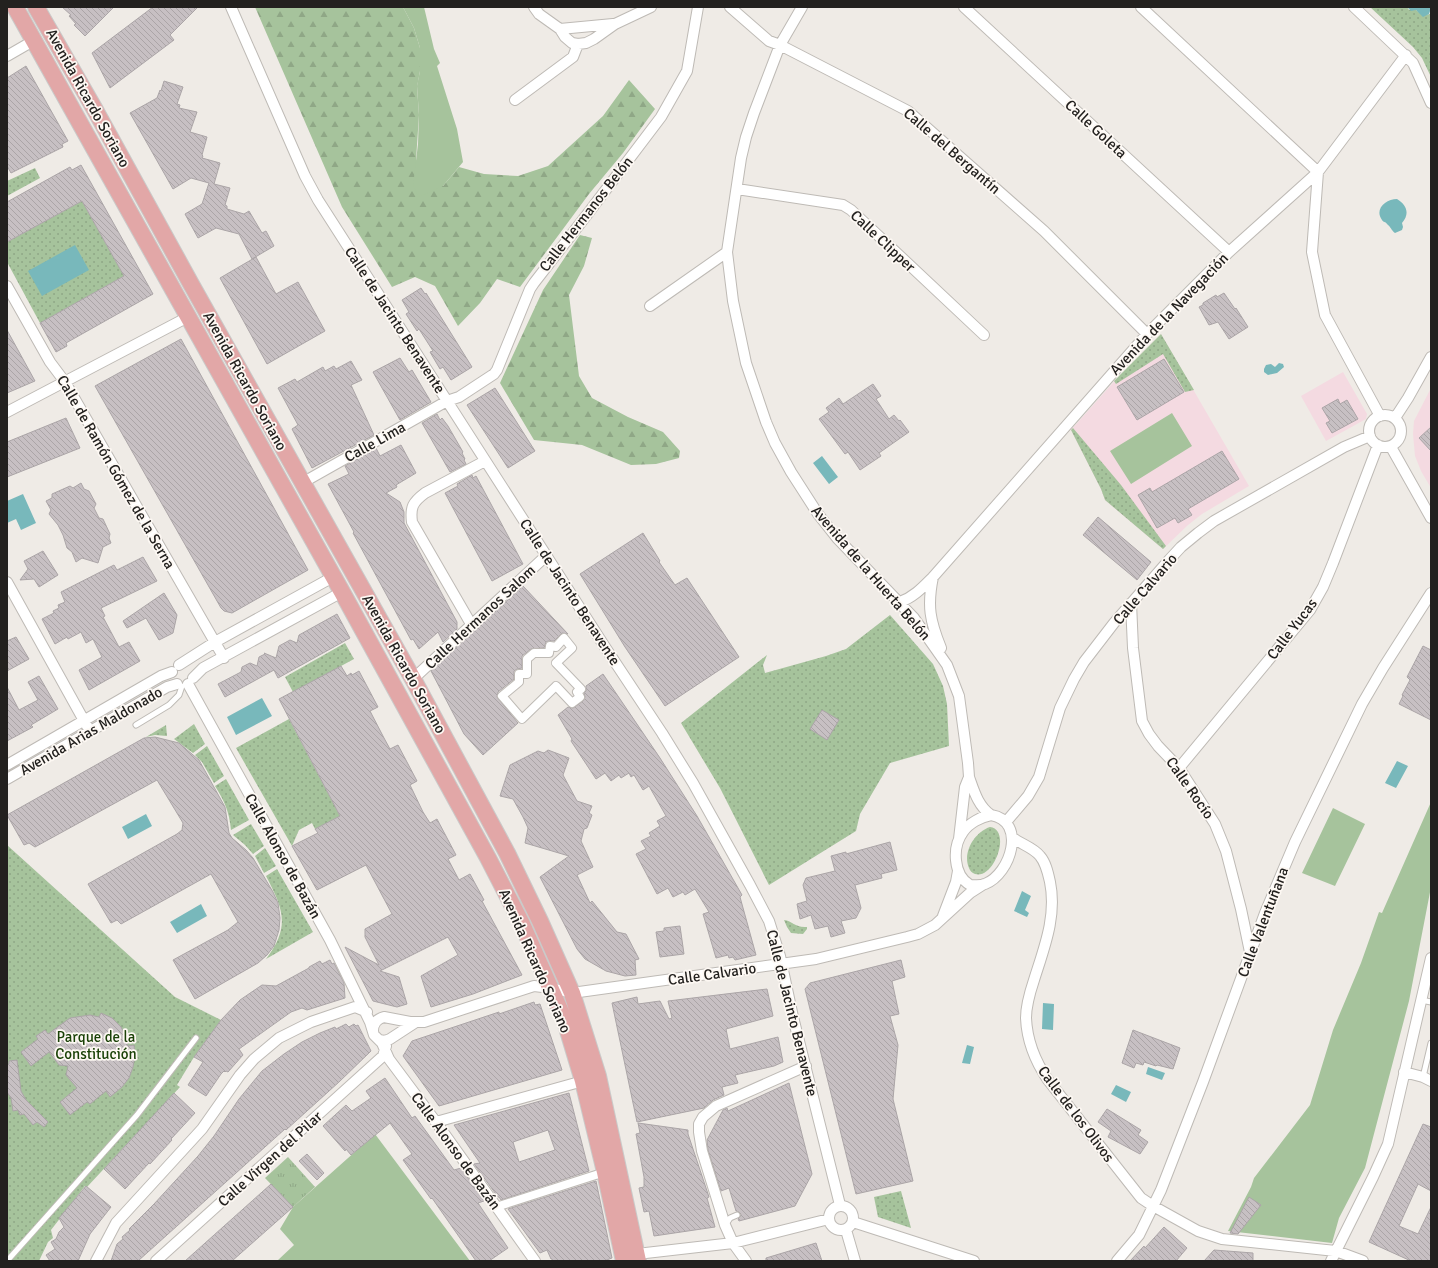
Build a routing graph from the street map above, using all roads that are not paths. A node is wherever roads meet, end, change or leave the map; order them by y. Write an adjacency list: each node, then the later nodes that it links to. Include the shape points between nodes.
1 (14, 7): 14 (main road, Avenida Ricardo Soriano)
2 (231, 7): 33 (street, Calle de Jacinto Benavente, via 318,200)
3 (534, 7): 13 (street, via 539,14)
4 (651, 7): 12 (street)
5 (698, 7): 33 (street, Calle Hermanos Belón, via 687,71 661,118 534,282 497,370 465,394)
6 (730, 7): 16 (street, Calle del Bergantín, via 769,42)
7 (802, 7): 16 (street, Avenida de la Huerta Belón)
8 (964, 7): 25 (street, Calle Goleta)
9 (1141, 7): 21 (street)
10 (1354, 7): 17 (street)
11 (37, 8): 14 (main road); 22 (main road, Avenida Ricardo Soriano)
12 (614, 24): 13 (street); 15 (street, via 594,39)
13 (560, 29): 15 (street, via 569,40)
14 (33, 41): 18 (street); 22 (main road, via 48,46 106,147); 28 (main road, Avenida Ricardo Soriano)
15 (578, 44): 19 (street, via 573,57)
16 (780, 45): 23 (street, Avenida de la Huerta Belón, via 746,137); 29 (street, Calle del Bergantín, via 908,111 1044,231)
17 (1406, 55): 20 (street, via 1418,72); 21 (street, Avenida de la Navegación)
18 (7, 56)
19 (515, 100)
20 (1431, 103)
21 (1318, 172): 25 (street, Avenida de la Navegación); 35 (street, via 1312,252 1325,315)
22 (136, 186): 41 (main road, Avenida Ricardo Soriano)
23 (737, 189): 24 (street, Avenida de la Huerta Belón); 30 (street, Calle Clipper, via 843,205)
24 (727, 252): 27 (street); 49 (street, Avenida de la Huerta Belón, via 746,363 775,443 818,514)
25 (1229, 252): 29 (street, Avenida de la Navegación)
26 (7, 286): 32 (street, Calle de Ramón Gómez de la Serna, via 50,362)
27 (650, 306)
28 (188, 317): 32 (street); 47 (main road, Avenida Ricardo Soriano)
29 (1147, 334): 45 (street, Avenida de la Navegación)
30 (984, 335)
31 (1431, 358): 36 (street)
32 (65, 382): 34 (street); 52 (street, Calle de Ramón Gómez de la Serna)
33 (447, 401): 40 (street, Calle de Jacinto Benavente); 41 (street, Calle Lima)
34 (7, 412)
35 (1380, 416): 36 (street, via 1390,415); 37 (street, via 1372,422)
36 (1395, 418): 39 (street, via 1402,431 1399,440)
37 (1370, 436): 38 (street); 50 (street, Calle Calvario, via 1337,451 1214,521 1181,547)
38 (1378, 445): 39 (street); 64 (street, Calle Yucas, via 1317,598 1300,623)
39 (1391, 446): 42 (street)
40 (485, 461): 44 (street, Calle de Jacinto Benavente); 51 (street, via 425,493 416,500 411,514 412,522)
41 (302, 482): 43 (main road, Avenida Ricardo Soriano)
42 (1431, 518)
43 (343, 555): 47 (main road); 56 (main road, Avenida Ricardo Soriano)
44 (547, 555): 51 (street, Calle Hermanos Salom); 76 (street, Calle de Jacinto Benavente, via 693,783 769,921)
45 (933, 577): 49 (street, Avenida de la Navegación, via 915,594); 54 (street, via 929,608 935,634)
46 (7, 582): 59 (street)
47 (339, 584): 52 (street, Avenida Arias Maldonado); 53 (street, Avenida Arias Maldonado); 62 (main road, Avenida Ricardo Soriano, via 353,592 434,736); 77 (main road, Avenida Ricardo Soriano, via 488,858)
48 (1431, 593): 74 (street, Calle Valentuñana, via 1362,704 1295,842)
49 (900, 602): 54 (street, Avenida de la Huerta Belón)
50 (1131, 603): 64 (street, Calle Rocío, via 1133,648 1142,721 1158,746); 68 (street, Calle Calvario, via 1100,640 1074,679 1060,708 1039,776 1024,801)
51 (471, 624): 56 (street, Calle Hermanos Salom)
52 (215, 642): 53 (street, Calle de Ramón Gómez de la Serna); 55 (street, Avenida Arias Maldonado)
53 (224, 658): 57 (street, Avenida Arias Maldonado, via 203,668)
54 (947, 665): 65 (street, Avenida de la Huerta Belón, via 959,696)
55 (175, 668): 57 (street, via 172,679); 57 (street, via 182,664 189,666 193,671); 59 (street, Avenida Arias Maldonado)
56 (413, 679): 62 (main road, Avenida Ricardo Soriano)
57 (185, 683): 60 (lane, via 179,695 169,705); 61 (street, Avenida Arias Maldonado, via 167,687); 81 (street, Calle Alonso de Bazán, via 330,940)
58 (556, 686): 58 (street, via 572,703 580,697 577,692 581,689 556,662 572,648 564,638 556,646 550,646 549,654 534,653 527,659 527,674 519,674 519,682 502,696 522,719)
59 (84, 721): 61 (street); 63 (street, Avenida Arias Maldonado)
60 (136, 725)
61 (90, 731): 66 (street, Avenida Arias Maldonado)
62 (454, 756): 78 (main road, Avenida Ricardo Soriano, via 507,853)
63 (7, 765)
64 (1179, 768): 74 (street, Calle Rocío, via 1207,811 1226,851)
65 (969, 777): 67 (street, Avenida de la Huerta Belón, via 979,803 984,810); 70 (street, Avenida de la Huerta Belón, via 965,787)
66 (7, 779)
67 (992, 814): 68 (street); 70 (street, via 971,824)
68 (1006, 822): 69 (street)
69 (1013, 838): 72 (street, via 1011,852 1004,866 995,878); 96 (street, Calle de los Olivos, via 1040,855 1051,887 1048,932 1027,1002 1026,1017 1032,1051 1048,1080 1131,1186 1141,1198)
70 (959, 839): 71 (street, via 956,855)
71 (958, 871): 72 (street, via 961,878 970,885); 73 (street)
72 (984, 884): 73 (street, Calle Calvario, via 970,893)
73 (942, 920): 76 (street, Calle Calvario, via 927,930 907,937 816,959)
74 (1251, 952): 96 (street, Calle Valentuñana)
75 (1431, 958): 79 (street)
76 (782, 964): 78 (street, Calle Calvario); 89 (street, Calle de Jacinto Benavente)
77 (551, 988): 78 (street); 83 (main road, Avenida Ricardo Soriano); 84 (street, via 534,986 424,1022)
78 (572, 993): 83 (main road, via 565,1008); 104 (main road, Avenida Ricardo Soriano, via 598,1076)
79 (1421, 1000): 80 (lane); 90 (street)
80 (1431, 1002)
81 (360, 1006): 82 (street); 85 (street, Calle Alonso de Bazán); 106 (street, via 301,1026 254,1058 202,1129 116,1223)
82 (386, 1018): 84 (street); 85 (street, via 375,1021); 88 (street, via 396,1026 396,1032)
83 (565, 1021): 92 (main road, Avenida Ricardo Soriano)
84 (416, 1022): 88 (street, Calle Virgen del Pilar)
85 (373, 1031): 88 (street, via 375,1037)
86 (196, 1038): 105 (lane, via 137,1115)
87 (1431, 1043): 91 (lane)
88 (386, 1047): 93 (street, Calle Alonso de Bazán); 107 (street, Calle Virgen del Pilar)
89 (806, 1066): 95 (street, Calle de Jacinto Benavente); 100 (street, via 716,1106 703,1117 700,1124 700,1141)
90 (1404, 1072): 91 (street); 103 (street, via 1388,1144)
91 (1427, 1079)
92 (583, 1081): 93 (street); 94 (main road, Avenida Ricardo Soriano)
93 (436, 1122): 97 (street, Calle Alonso de Bazán)
94 (605, 1172): 97 (street); 104 (main road, Avenida Ricardo Soriano)
95 (840, 1206): 99 (street, via 831,1211); 101 (street, via 851,1210 853,1214)
96 (1154, 1206): 103 (street, Calle de los Olivos, via 1198,1231 1222,1238); 112 (street, Calle Valentuñana, via 1139,1235)
97 (496, 1207): 108 (street, Calle Alonso de Bazán)
98 (737, 1215): 100 (lane, via 730,1218)
99 (829, 1219): 101 (street, via 831,1225 838,1230); 102 (street)
100 (725, 1225): 102 (street)
101 (849, 1226): 110 (street); 111 (street)
102 (733, 1243): 104 (street); 109 (street)
103 (1336, 1252): 113 (street); 114 (street, Calle de los Olivos)
104 (632, 1259)
105 (7, 1261)
106 (96, 1261)
107 (156, 1261)
108 (535, 1261)
109 (746, 1261)
110 (855, 1261)
111 (974, 1261)
112 (1117, 1261)
113 (1331, 1261)
114 (1363, 1261)

